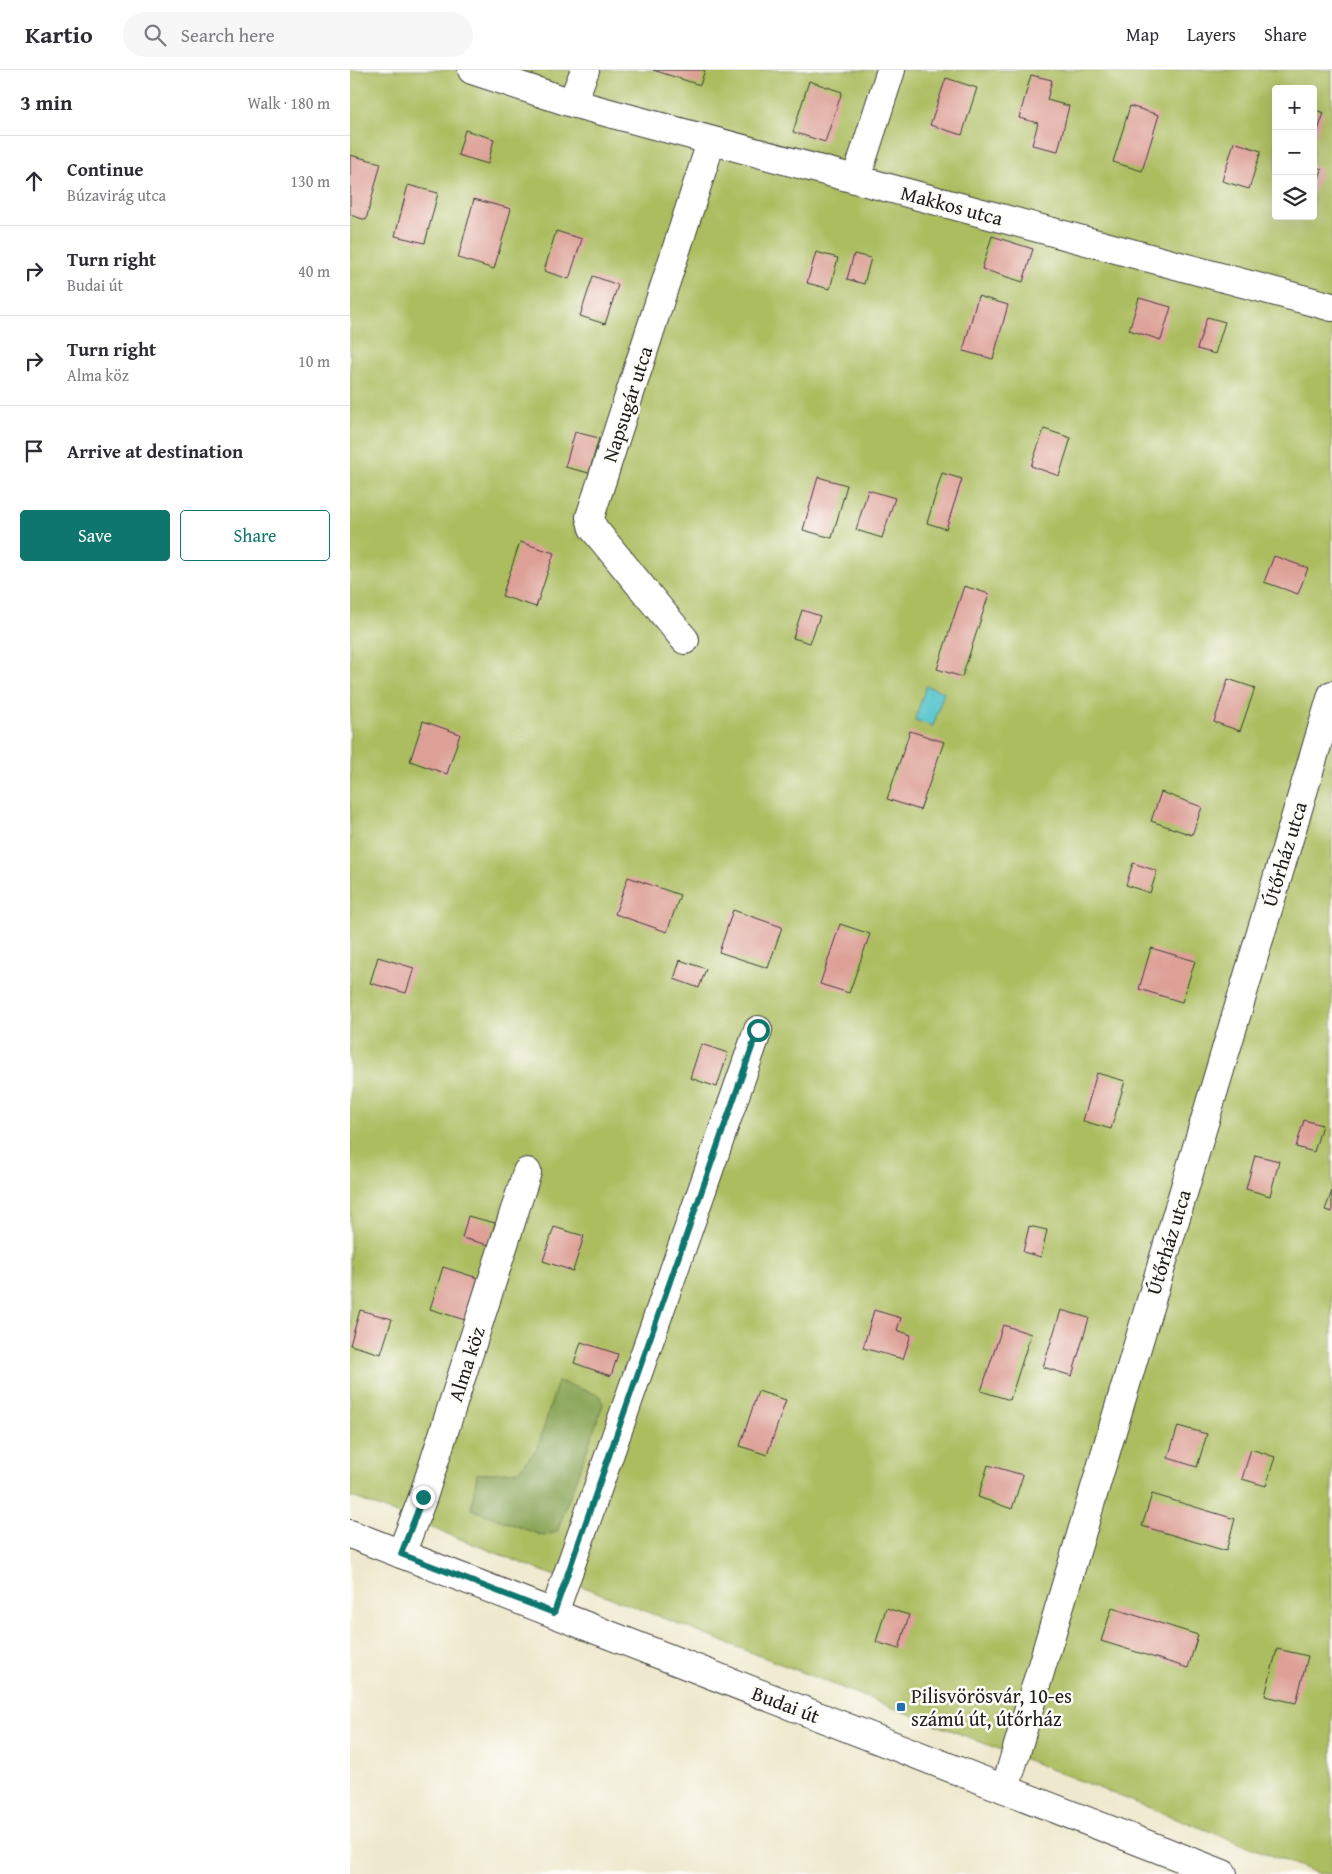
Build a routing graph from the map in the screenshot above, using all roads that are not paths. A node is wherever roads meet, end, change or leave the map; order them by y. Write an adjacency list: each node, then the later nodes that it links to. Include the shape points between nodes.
1 (472, 70): 4 (street, Makkos utca)
2 (585, 70): 4 (street)
3 (891, 70): 6 (street)
4 (572, 103): 5 (street, Makkos utca)
5 (711, 142): 6 (street, Makkos utca); 8 (street, Napsugár utca, via 590,517 593,528)
6 (856, 179): 7 (street, Makkos utca)
7 (1332, 307)
8 (685, 640)
9 (1332, 695): 15 (street, Útőrház utca)
10 (758, 1030): 14 (street)
11 (527, 1172): 13 (street, Alma köz, via 423,1497)
12 (350, 1534): 13 (street, Budai út)
13 (401, 1554): 14 (street, Budai út)
14 (554, 1613): 15 (street, Budai út)
15 (1005, 1790): 16 (street, Budai út)
16 (1223, 1874)

